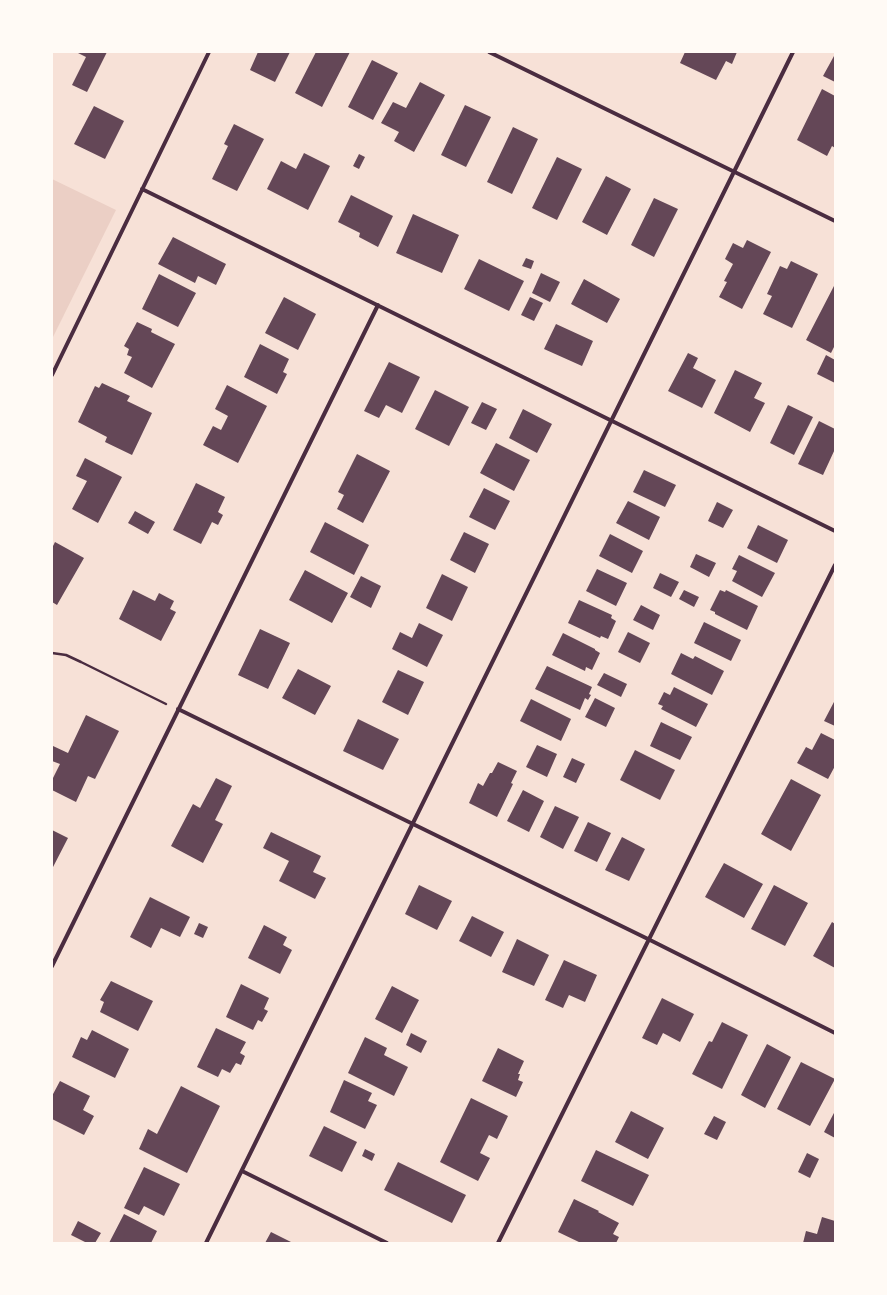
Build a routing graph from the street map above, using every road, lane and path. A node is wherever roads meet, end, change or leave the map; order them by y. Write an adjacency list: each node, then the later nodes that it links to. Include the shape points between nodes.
1 (209, 52): 7 (street)
2 (489, 52): 5 (street)
3 (504, 52): 5 (street)
4 (793, 52): 6 (street)
5 (501, 58): 6 (street)
6 (734, 172): 8 (street); 11 (street)
7 (142, 189): 9 (street); 10 (street)
8 (835, 221)
9 (378, 305): 11 (street); 15 (street)
10 (52, 375)
11 (611, 420): 12 (street); 16 (street)
12 (835, 531)
13 (835, 565): 17 (street)
14 (52, 653): 15 (path, via 76,660)
15 (178, 709): 16 (street); 18 (street)
16 (412, 824): 17 (street); 20 (street)
17 (650, 940): 19 (street); 23 (street)
18 (52, 966)
19 (835, 1033)
20 (242, 1171): 21 (street); 22 (street)
21 (206, 1243)
22 (388, 1243)
23 (498, 1243)

